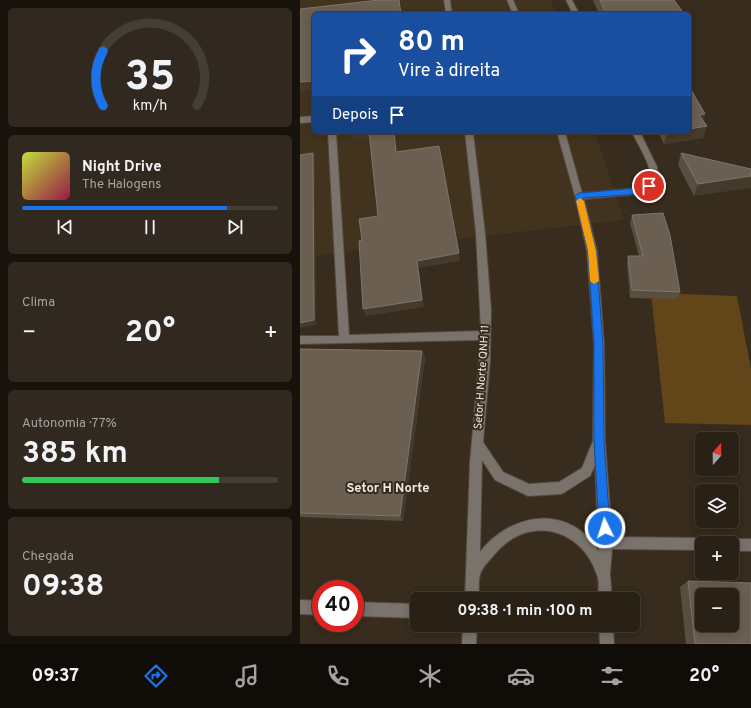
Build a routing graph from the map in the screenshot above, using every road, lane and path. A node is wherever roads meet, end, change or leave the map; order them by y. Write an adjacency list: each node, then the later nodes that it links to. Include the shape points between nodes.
1 (446, 0): 4 (street)
2 (510, 0): 5 (street)
3 (569, 0): 6 (street)
4 (449, 12)
5 (515, 12)
6 (575, 12)
7 (312, 119): 8 (street)
8 (300, 120)
9 (332, 134): 16 (street)
10 (469, 134): 14 (street, Setor H Norte QNH 11, via 484,266)
11 (562, 134): 13 (street)
12 (637, 134): 13 (street, via 653,166 654,178 649,186 640,191)
13 (579, 196): 17 (street, via 592,251 599,345)
14 (486, 335): 16 (street); 18 (street, Setor H Norte QNH 11)
15 (300, 340): 16 (street)
16 (344, 340)
17 (599, 441): 18 (street, via 586,472 562,488 528,490 499,476); 19 (street)
18 (476, 443): 23 (street, Setor H Norte QNH 11)
19 (606, 543): 20 (street); 24 (street)
20 (695, 544)
21 (739, 545): 22 (street)
22 (751, 545)
23 (474, 570): 24 (street, via 497,541 516,528 535,523 561,526 580,538); 25 (street, Setor H Norte QNH 11)
24 (604, 574): 26 (street)
25 (472, 592)
26 (605, 592)
27 (300, 607): 28 (street)
28 (312, 608)
29 (364, 609): 30 (street)
30 (410, 611)
31 (470, 632): 33 (street)
32 (606, 632): 34 (street)
33 (469, 644)
34 (607, 644)

